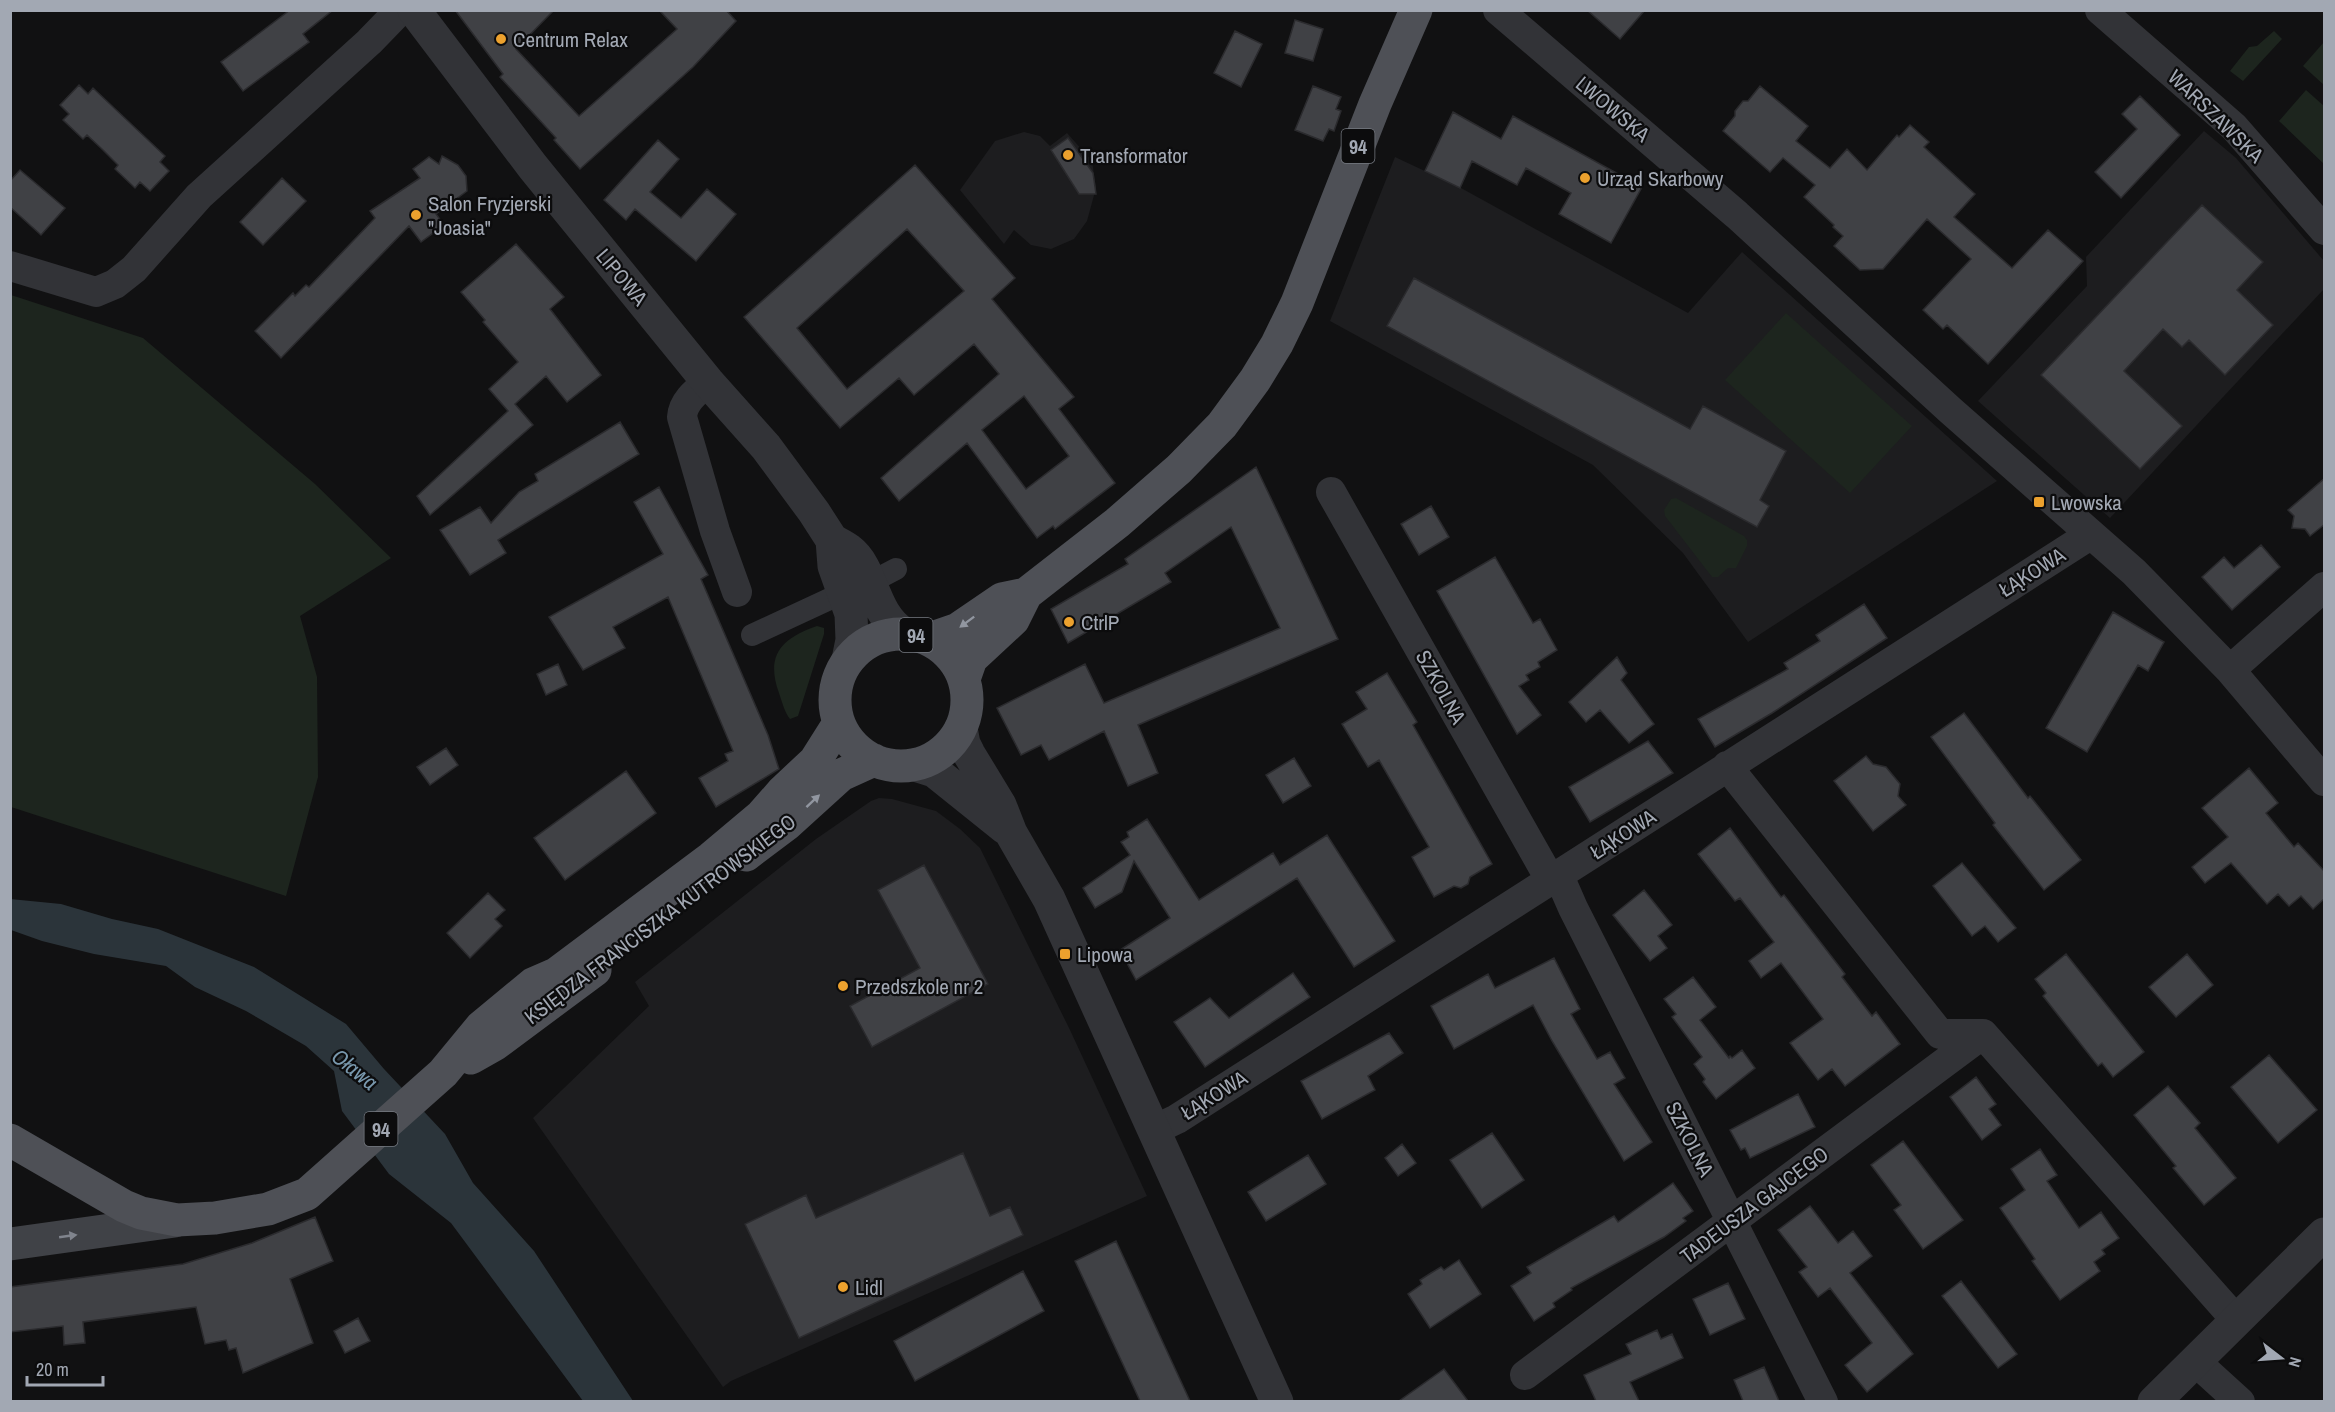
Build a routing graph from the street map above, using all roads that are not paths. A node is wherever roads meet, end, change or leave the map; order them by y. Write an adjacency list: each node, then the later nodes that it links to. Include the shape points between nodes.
1 (400, 10): 7 (street, via 199,196 134,269 115,284 96,292)
2 (414, 10): 8 (street, LIPOWA, via 533,167)
3 (1416, 10): 16 (main road, 94, via 1297,303 1255,380 1221,425 1179,469)
4 (1498, 10): 10 (street, LWOWSKA, via 1737,215)
5 (2100, 10): 6 (street, WARSZAWSKA, via 2234,127)
6 (2325, 230)
7 (10, 266)
8 (708, 382): 11 (street, LIPOWA, via 766,447); 15 (street, via 693,394 682,417)
9 (1331, 492): 30 (street, SZKOLNA)
10 (2090, 535): 21 (street, LWOWSKA, via 2134,572); 27 (street, ŁĄKOWA)
11 (832, 540): 19 (street, LIPOWA, via 850,550 860,563 892,626); 20 (street, LIPOWA, via 834,566 852,622)
12 (896, 569): 13 (street)
13 (875, 580)
14 (2325, 587): 21 (street)
15 (737, 592)
16 (1026, 594): 19 (main road, 94, one-way to 19, via 1002,598 958,629); 22 (main road, 94, via 1013,620 971,659)
17 (836, 596): 18 (street)
18 (752, 635)
19 (916, 636): 20 (main road, 94, via 887,635 872,640); 22 (main road, 94, via 946,651)
20 (848, 660): 23 (main road, 94, via 835,691)
21 (2230, 670): 28 (street, LWOWSKA)
22 (964, 679): 24 (main road, 94, via 968,700)
23 (839, 723): 25 (main road, 94, via 859,751); 32 (main road, KSIĘDZA FRANCISZKA KUTROWSKIEGO / 94, via 815,761 761,816 556,974 533,984 481,1027)
24 (962, 728): 26 (main road, 94, via 942,752); 29 (street, via 964,744 1000,805)
25 (874, 760): 26 (main road, 94, via 887,765); 32 (main road, KSIĘDZA FRANCISZKA KUTROWSKIEGO / 94, one-way to 25, via 494,1045 570,990 787,824 841,775)
26 (915, 765): 29 (street, via 934,771)
27 (1727, 766): 30 (street, ŁĄKOWA); 31 (street, via 1940,1034)
28 (2325, 781)
29 (1011, 833): 33 (street, via 1049,899)
30 (1555, 879): 33 (street, ŁĄKOWA); 36 (street, SZKOLNA)
31 (1983, 1034): 36 (street, TADEUSZA GAJCEGO); 39 (street)
32 (443, 1073): 35 (main road, KSIĘDZA FRANCISZKA KUTROWSKIEGO / 94, via 307,1194 268,1209)
33 (1154, 1130): 42 (street)
34 (10, 1140): 35 (main road, 94, via 124,1206)
35 (177, 1220): 38 (main road, KSIĘDZA FRANCISZKA KUTROWSKIEGO, one-way to 35)
36 (1732, 1222): 41 (street, TADEUSZA GAJCEGO); 43 (street, SZKOLNA)
37 (2325, 1234): 39 (street)
38 (10, 1244)
39 (2237, 1321): 40 (street)
40 (2196, 1362): 44 (street); 45 (street)
41 (1525, 1376)
42 (1277, 1401)
43 (1823, 1401)
44 (2154, 1401)
45 (2240, 1401)

